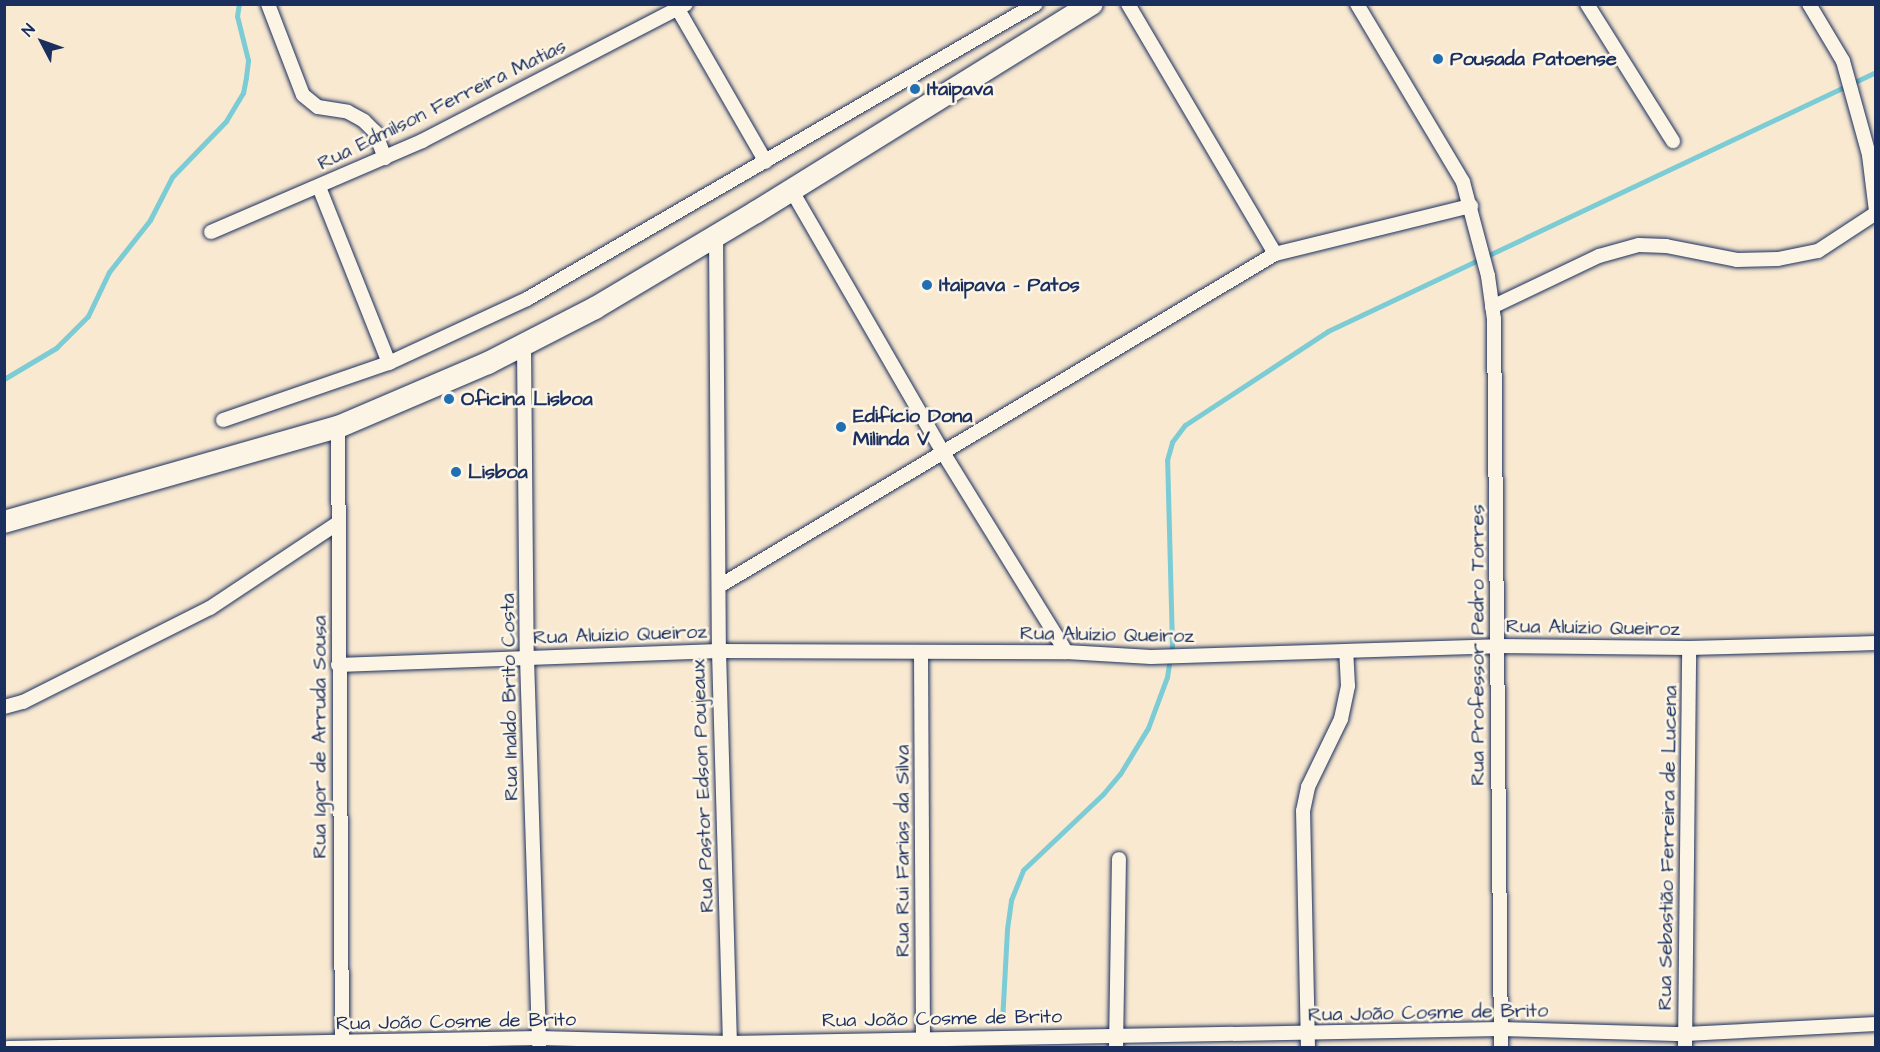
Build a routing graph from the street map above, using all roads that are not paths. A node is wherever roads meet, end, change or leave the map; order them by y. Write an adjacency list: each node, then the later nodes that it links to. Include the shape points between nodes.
1 (267, 4): 10 (street, via 303,95 318,107 348,112 364,122 375,132)
2 (1036, 4): 11 (street)
3 (1092, 4): 13 (main road)
4 (1128, 4): 18 (street)
5 (1357, 4): 14 (street, Rua Professor Pedro Torres, via 1452,159)
6 (1587, 4): 9 (street)
7 (1809, 4): 15 (street, via 1845,69 1869,155)
8 (680, 6): 10 (street, Rua Edmilson Ferreira Matias); 11 (street)
9 (1673, 141)
10 (385, 158): 12 (street, Rua Edmilson Ferreira Matias)
11 (766, 162): 21 (street, via 527,299)
12 (320, 187): 16 (street, Rua Edmilson Ferreira Matias); 21 (street)
13 (792, 191): 17 (main road); 24 (street)
14 (1471, 206): 18 (street); 19 (street, Rua Professor Pedro Torres)
15 (1875, 212): 19 (street, via 1818,251 1778,259 1737,260 1639,244 1599,256)
16 (211, 232)
17 (716, 235): 20 (main road); 27 (street, Rua Pastor Edson Poujeaux)
18 (1275, 254): 24 (street)
19 (1492, 307): 29 (street, Rua Professor Pedro Torres, via 1496,359)
20 (524, 345): 23 (main road); 35 (street, Rua Inaldo Brito Costa)
21 (389, 363): 22 (street)
22 (223, 420)
23 (338, 427): 25 (main road); 26 (street, Rua Igor de Arruda Sousa)
24 (942, 451): 27 (street); 33 (street)
25 (4, 522)
26 (338, 523): 36 (street, Rua Igor de Arruda Sousa); 37 (street, via 210,608 23,702)
27 (721, 585): 31 (street, Rua Pastor Edson Poujeaux)
28 (1875, 644): 30 (street, Rua Aluízio Queiroz)
29 (1497, 646): 30 (street, Rua Aluízio Queiroz); 32 (street, Rua Aluízio Queiroz); 40 (street, Rua Professor Pedro Torres)
30 (1689, 648): 41 (street, Rua Sebastião Ferreira de Lucena)
31 (719, 651): 34 (street, Rua Aluízio Queiroz); 35 (street, Rua Aluízio Queiroz); 46 (street, Rua Pastor Edson Poujeaux)
32 (1346, 651): 33 (street, Rua Aluízio Queiroz, via 1151,657); 42 (street, via 1348,686 1341,719 1308,787 1303,811)
33 (1066, 652): 34 (street, Rua Aluízio Queiroz)
34 (921, 654): 43 (street, Rua Rui Farias da Silva)
35 (527, 658): 36 (street, Rua Aluízio Queiroz); 45 (street, Rua Inaldo Brito Costa)
36 (338, 665): 48 (street, Rua Igor de Arruda Sousa)
37 (4, 707)
38 (1119, 859): 44 (street)
39 (1875, 1024): 41 (street, Rua João Cosme de Brito)
40 (1501, 1029): 41 (street, Rua João Cosme de Brito); 42 (street, Rua João Cosme de Brito); 50 (street, Rua Professor Pedro Torres)
41 (1685, 1040)
42 (1308, 1041): 44 (street, Rua João Cosme de Brito)
43 (923, 1042): 44 (street, Rua João Cosme de Brito); 46 (street, Rua João Cosme de Brito)
44 (1116, 1042)
45 (539, 1043): 46 (street, Rua João Cosme de Brito); 48 (street, Rua João Cosme de Brito)
46 (730, 1045)
47 (160, 1046): 48 (street, Rua João Cosme de Brito); 49 (street, Rua João Cosme de Brito)
48 (342, 1046)
49 (8, 1047)
50 (1501, 1047)

